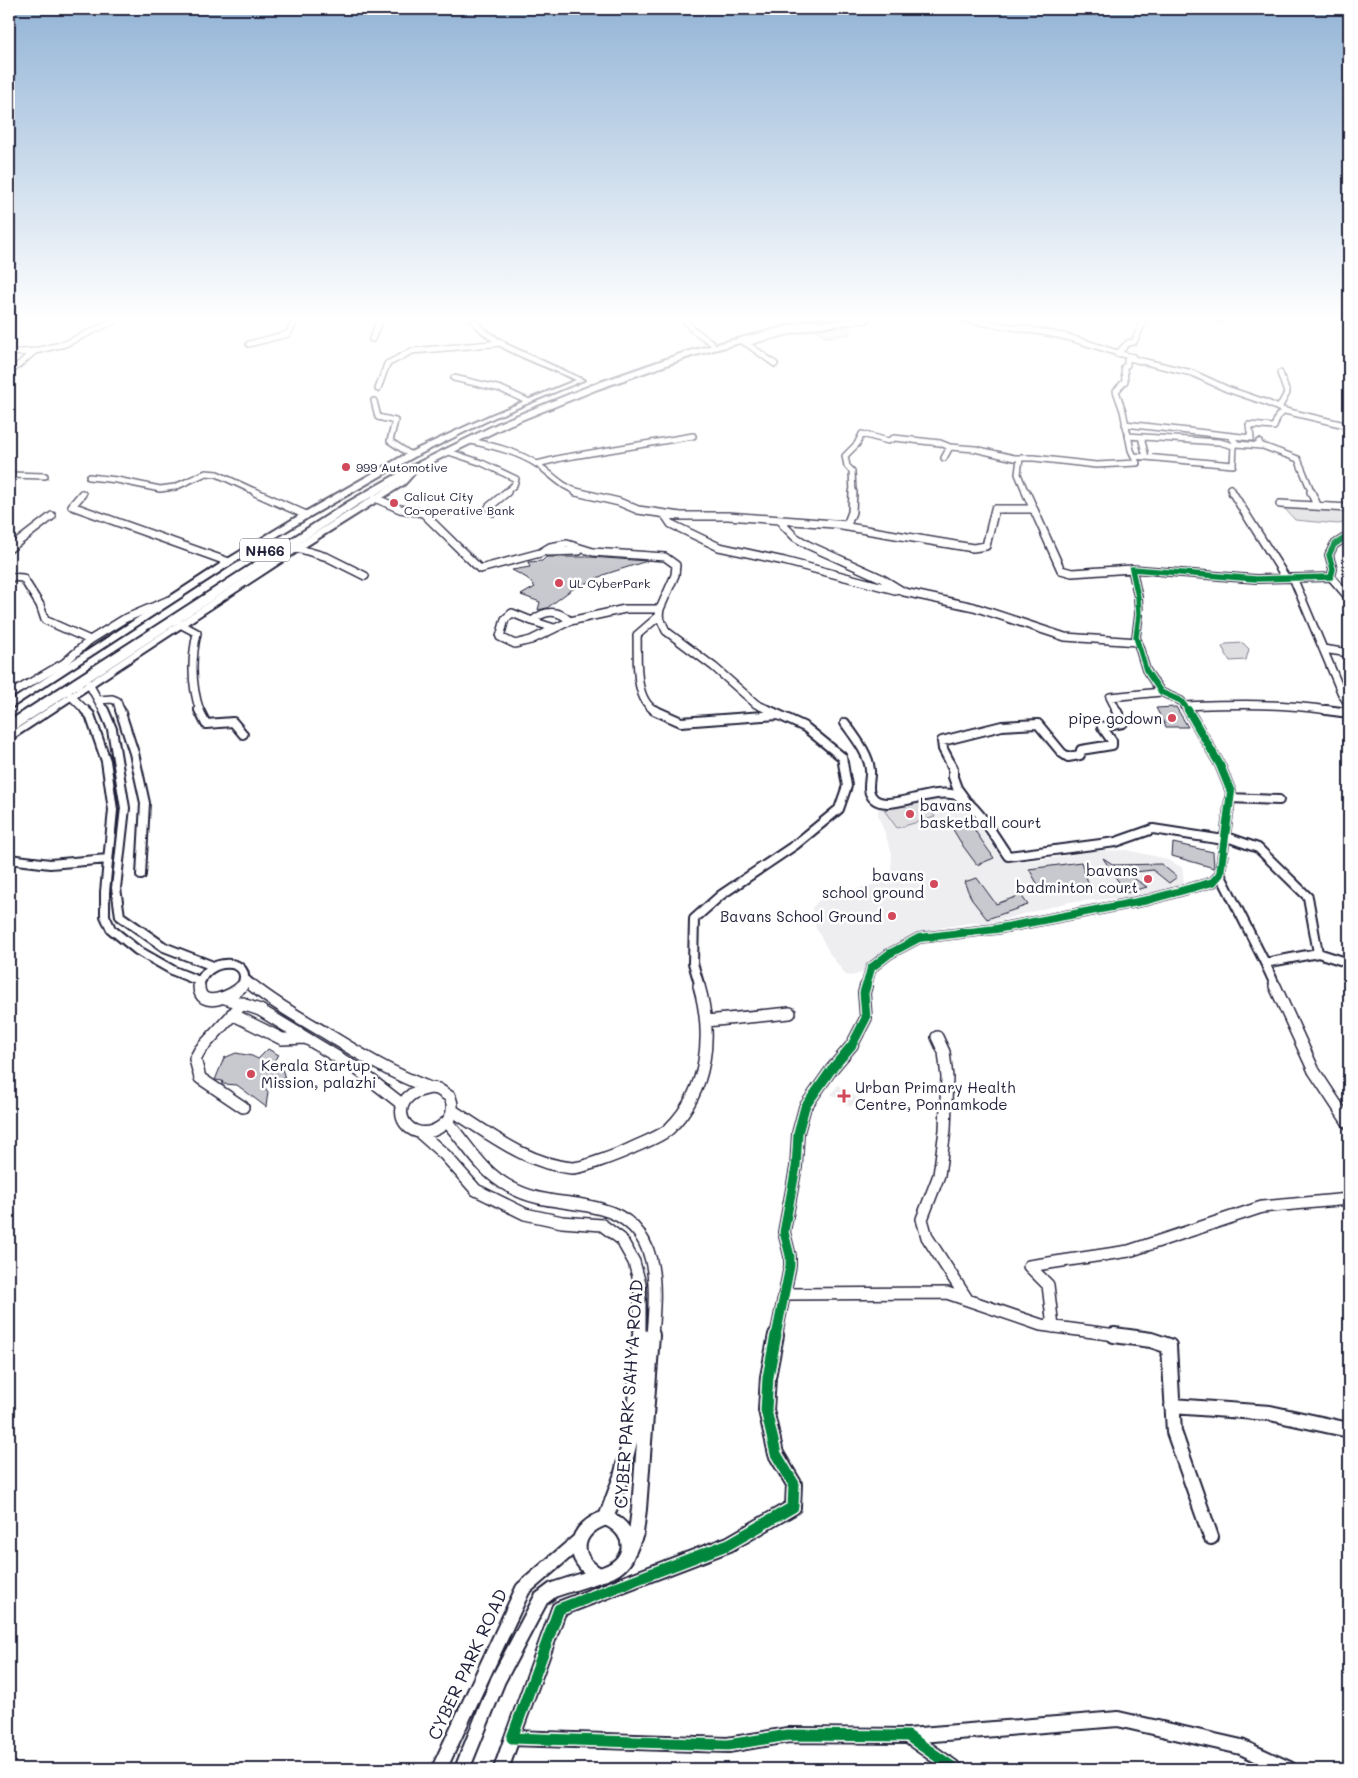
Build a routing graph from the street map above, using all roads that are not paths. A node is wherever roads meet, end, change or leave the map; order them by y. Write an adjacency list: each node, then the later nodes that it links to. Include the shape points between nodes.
1 (374, 403): 21 (street, via 378,417 395,421 390,441)
2 (523, 403): 21 (street)
3 (538, 403): 57 (highway, NH66, via 451,442 339,503)
4 (556, 403): 17 (highway, NH66)
5 (1119, 403): 10 (street)
6 (1270, 403): 8 (street)
7 (1282, 403): 8 (street)
8 (1280, 406): 9 (street)
9 (1285, 410): 11 (street); 16 (street, via 1278,416 1274,427 1249,425)
10 (1125, 424): 13 (street); 14 (street)
11 (1349, 426)
12 (693, 436): 26 (street)
13 (1128, 436): 15 (street); 22 (street)
14 (1231, 436): 16 (street); 18 (street, via 1237,444)
15 (1141, 437): 23 (street); 23 (street, via 1219,442 1234,446 1233,465)
16 (1251, 438): 18 (street, via 1258,439)
17 (471, 441): 20 (highway, NH66); 26 (street, via 501,448)
18 (1260, 445): 35 (street, via 1298,460)
19 (950, 448): 24 (street); 25 (street, via 976,449); 43 (street, via 940,443 894,438 888,441 862,434 845,456 852,471 851,520 847,525)
20 (448, 452): 27 (highway, NH66); 38 (street, via 516,479 514,485 489,507)
21 (411, 455): 39 (street)
22 (1134, 456): 23 (street); 25 (street, via 1136,463 1112,465)
23 (1146, 457)
24 (944, 458)
25 (1020, 458): 37 (street, via 1018,474)
26 (537, 464): 40 (street, via 568,489)
27 (416, 467): 33 (street, via 402,482); 57 (highway, NH66)
28 (9, 475): 29 (street)
29 (45, 476)
30 (90, 478): 39 (street, via 160,489 206,473 217,474)
31 (1230, 488): 52 (street)
32 (82, 494): 47 (street, via 72,506)
33 (375, 498): 45 (street); 56 (street, via 400,509 423,513 480,569 540,553 587,551 665,557 676,564 675,575)
34 (1280, 504): 35 (street)
35 (1317, 506): 36 (street)
36 (1349, 508)
37 (1032, 509): 43 (street, via 995,509 986,546 973,548); 48 (street, via 1061,570 1072,573)
38 (493, 512)
39 (306, 515): 47 (street)
40 (666, 515): 42 (street, via 719,515); 53 (street, via 671,524 719,547)
41 (52, 516): 46 (street)
42 (782, 521): 43 (street, via 801,520); 53 (street, via 795,537)
43 (837, 526)
44 (1349, 535): 51 (street, via 1334,544 1329,555 1333,569)
45 (297, 548): 49 (street, via 327,557); 57 (street)
46 (9, 549)
47 (229, 562): 54 (street)
48 (1132, 569): 52 (street, via 1212,577); 62 (street, via 1138,597)
49 (365, 576)
50 (9, 577): 61 (street, via 23,578 40,605 45,620)
51 (1331, 577): 52 (street); 55 (street)
52 (1290, 579): 63 (street)
53 (904, 592): 62 (street, via 974,606 1065,637)
54 (174, 598): 61 (street, via 124,619); 71 (street)
55 (1349, 598)
56 (659, 612): 59 (street, via 625,609); 75 (street, via 666,631 756,704); 75 (street, via 638,634 639,688 650,708 681,722)
57 (174, 618): 65 (street); 74 (highway, NH66); 77 (highway, NH66); 78 (street, via 197,632 192,655 195,700 206,724 233,722)
58 (532, 621): 59 (street, via 540,614 553,611); 60 (street); 60 (street, via 512,612 505,619 500,637 515,644)
59 (570, 621): 60 (street)
60 (554, 628)
61 (90, 640): 67 (street, via 64,663)
62 (1138, 642): 66 (street, via 1146,670)
63 (1323, 649): 64 (street); 70 (street)
64 (1349, 653)
65 (89, 684): 68 (street); 69 (street)
66 (1161, 692): 72 (street); 81 (street, via 1110,697 1123,723 1102,727 1112,745 1081,750 1080,755 1068,757 1038,724 1024,722 942,741 957,788)
67 (9, 695)
68 (71, 696): 79 (street); 85 (street, via 90,715 106,761 113,810)
69 (99, 700): 87 (street, via 117,701 134,753 146,804); 91 (street, via 112,729 125,808 116,888 120,916 151,940 180,956)
70 (1349, 705)
71 (9, 706)
72 (1184, 706): 73 (street, via 1286,705); 80 (street, via 1220,764 1231,792)
73 (1349, 713)
74 (9, 715)
75 (778, 715): 98 (street, via 805,727 842,757 847,786 839,809 817,829 721,895 694,919 693,963)
76 (845, 723): 81 (street, via 870,768 868,784 878,802 892,803 948,793)
77 (9, 727)
78 (243, 734)
79 (9, 738)
80 (1230, 798): 82 (street); 83 (street)
81 (965, 800): 83 (street, via 983,819 1008,856 1120,841 1153,829)
82 (1279, 800)
83 (1224, 838): 86 (street); 88 (street, via 1258,848 1308,896)
84 (9, 859): 85 (street, via 50,864)
85 (108, 859): 93 (street, via 106,916 111,929 137,950)
86 (1220, 874): 90 (street); 109 (street, via 1213,882 1148,900 996,929 920,938 889,954 871,968 864,992 866,1018 852,1045 805,1107 800,1124 784,1232 790,1256)
87 (142, 875)
88 (1318, 952): 89 (street); 90 (street)
89 (1349, 962)
90 (1265, 963): 106 (street, via 1314,1071)
91 (213, 966): 92 (street, via 237,965); 93 (street)
92 (246, 978): 94 (street, via 239,990); 101 (street, via 262,994 360,1054 409,1082)
93 (199, 981): 94 (street, via 199,992 203,997)
94 (225, 998): 95 (street)
95 (243, 1003): 96 (street); 100 (street)
96 (232, 1014): 100 (street, via 282,1039); 103 (street, via 195,1059 200,1078)
97 (790, 1014): 98 (street)
98 (706, 1021): 104 (street, via 708,1039 700,1080 688,1105 669,1129 620,1154 574,1168 532,1159)
99 (937, 1037): 110 (street, via 944,1052 947,1077 945,1130 939,1176 922,1219 927,1237)
100 (306, 1038): 102 (street, via 357,1069)
101 (430, 1088): 102 (street, via 414,1093); 104 (street, via 445,1092 450,1097)
102 (403, 1105): 107 (street, via 402,1120 406,1126)
103 (243, 1107)
104 (453, 1111): 105 (street)
105 (447, 1122): 107 (street, via 438,1130); 117 (street, CYBER PARK SAHYA ROAD, via 479,1164 509,1187 541,1200 602,1209 627,1220 644,1241 653,1262 655,1298 639,1509 636,1533)
106 (1349, 1124)
107 (420, 1133): 114 (street, via 476,1190 525,1214 562,1222 602,1225 621,1239 634,1262 640,1284 640,1332 633,1429)
108 (1349, 1199): 111 (street, via 1262,1207 1129,1251 1029,1266 1048,1285)
109 (786, 1294): 110 (street, via 947,1292); 120 (street, via 768,1377 766,1410 776,1454 794,1484 793,1507 729,1544 559,1609)
110 (967, 1299): 111 (street)
111 (1053, 1327): 112 (street, via 1151,1340 1169,1346)
112 (1172, 1406): 113 (street, via 1270,1413); 115 (street, via 1174,1432)
113 (1349, 1430)
114 (606, 1518): 116 (street, via 590,1524); 117 (street, via 614,1520 626,1533)
115 (1211, 1537)
116 (580, 1540): 118 (street, via 581,1559 586,1568); 121 (street, CYBER PARK ROAD, via 523,1589)
117 (628, 1550): 118 (street, via 615,1572)
118 (599, 1575): 122 (street, via 552,1590 540,1599 498,1680)
119 (908, 1736): 120 (street, via 788,1735 728,1745); 124 (street); 125 (street, via 1118,1719 1241,1747)
120 (512, 1738): 123 (street)
121 (439, 1769)
122 (462, 1769)
123 (501, 1769)
124 (955, 1769)
125 (1289, 1769)

